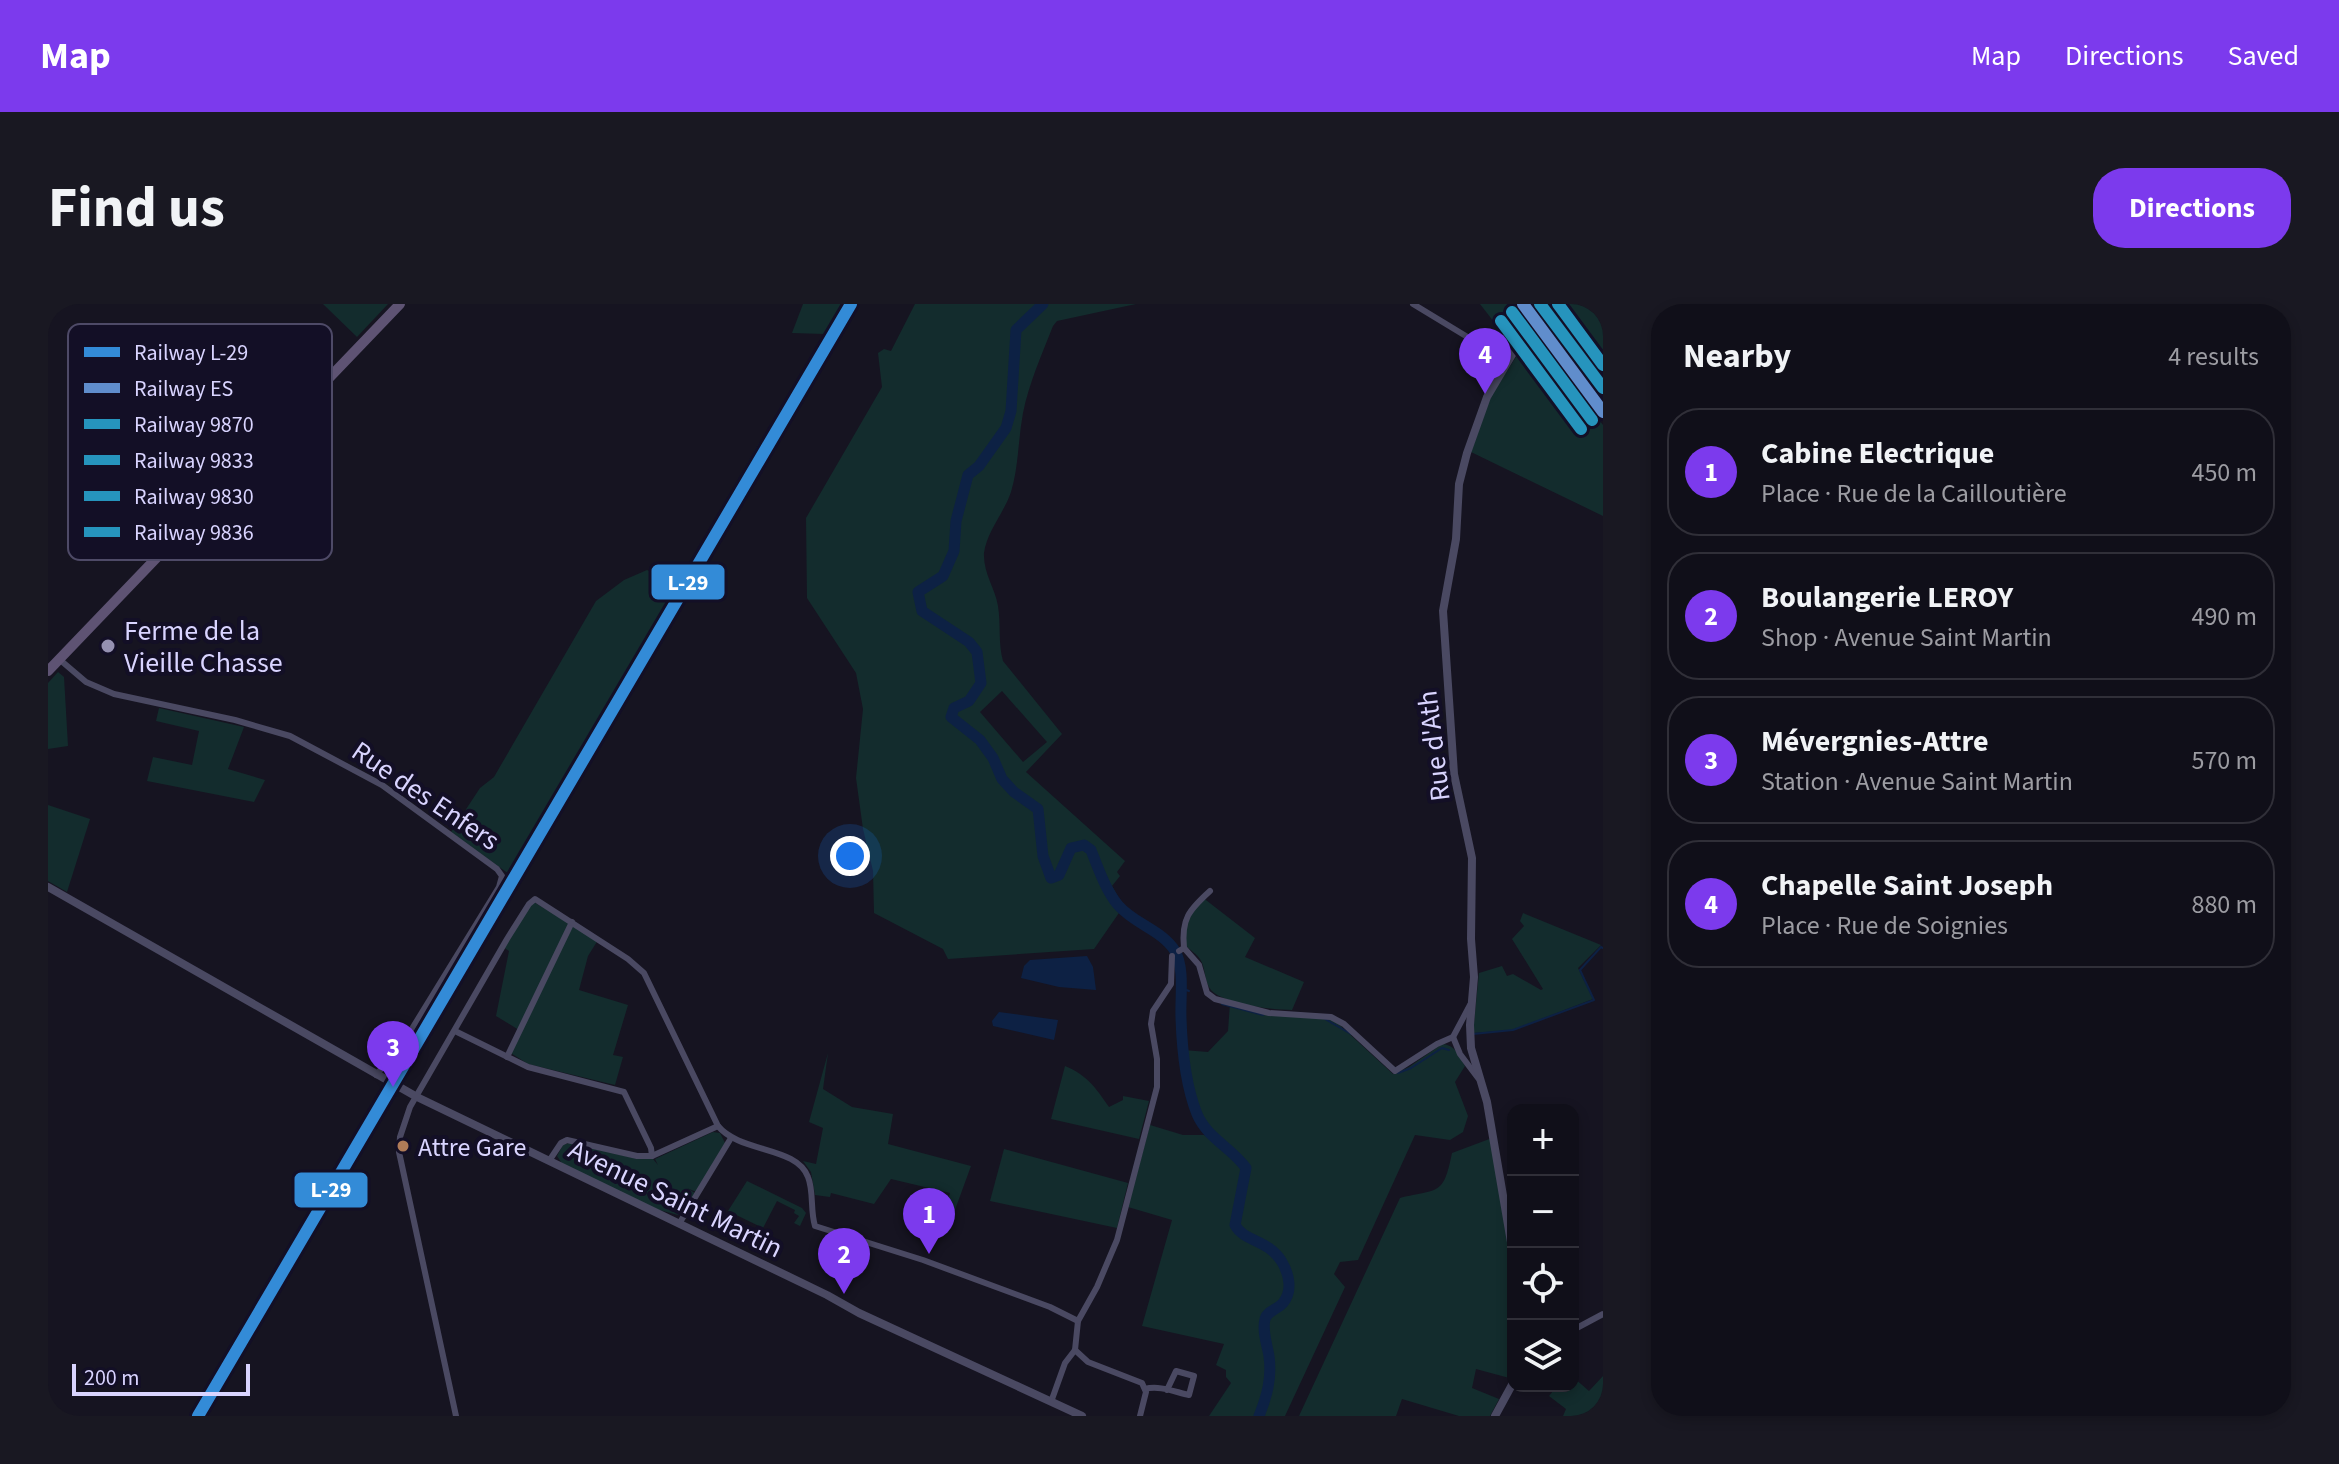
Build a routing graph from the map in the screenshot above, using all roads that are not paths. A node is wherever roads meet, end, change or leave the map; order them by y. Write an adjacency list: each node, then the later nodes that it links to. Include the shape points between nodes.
1 (400, 304): 5 (main road)
2 (1413, 304): 4 (street)
3 (1542, 304): 4 (street, Rue d'Ath)
4 (1507, 361): 13 (street, Rue d'Ath, via 1487,397 1459,484 1443,611 1454,774 1472,858)
5 (332, 375)
6 (154, 560): 7 (main road)
7 (59, 659): 8 (main road); 17 (street, Rue des Enfers, via 86,682 114,694 290,736 382,785 497,869 502,876 499,887 402,1045)
8 (48, 671)
9 (48, 887): 17 (street, Avenue Saint Martin)
10 (1210, 891): 15 (street, via 1184,922 1182,950 1199,965 1207,993 1215,999 1269,1013 1331,1017 1395,1071)
11 (572, 922): 14 (street, via 535,899 529,904); 16 (street); 20 (street, via 644,973)
12 (1172, 956): 27 (street, via 1171,984 1151,1023 1158,1070 1154,1102 1117,1240)
13 (1472, 1003): 15 (street, Rue d'Ath); 18 (street, Rue d'Ath, via 1471,1048)
14 (455, 1031): 16 (street); 19 (street)
15 (1453, 1037): 18 (street, Rue d'Ath)
16 (507, 1057): 22 (street, via 624,1092)
17 (376, 1075): 19 (street, Avenue Saint Martin)
18 (1479, 1080): 25 (street, Rue d'Ath)
19 (417, 1097): 23 (street, Avenue Saint Martin); 34 (street, via 402,1127 399,1152)
20 (718, 1126): 21 (street); 22 (street)
21 (731, 1138): 24 (street); 27 (street, via 801,1166 808,1175 815,1226 923,1260)
22 (652, 1156): 23 (street, via 567,1140)
23 (549, 1161): 24 (street, Avenue Saint Martin)
24 (679, 1224): 33 (street, Avenue Saint Martin)
25 (1512, 1248)
26 (1603, 1314): 28 (street)
27 (1078, 1321): 29 (street)
28 (1579, 1327)
29 (1075, 1350): 30 (street, via 1088,1362 1142,1383); 33 (street)
30 (1145, 1389): 31 (street); 36 (street)
31 (1167, 1390): 31 (street, via 1176,1371 1194,1376 1189,1395)
32 (1508, 1392): 37 (street)
33 (1051, 1402): 35 (street, Avenue Saint Martin)
34 (456, 1416)
35 (1082, 1416)
36 (1140, 1416)
37 (1495, 1416)

